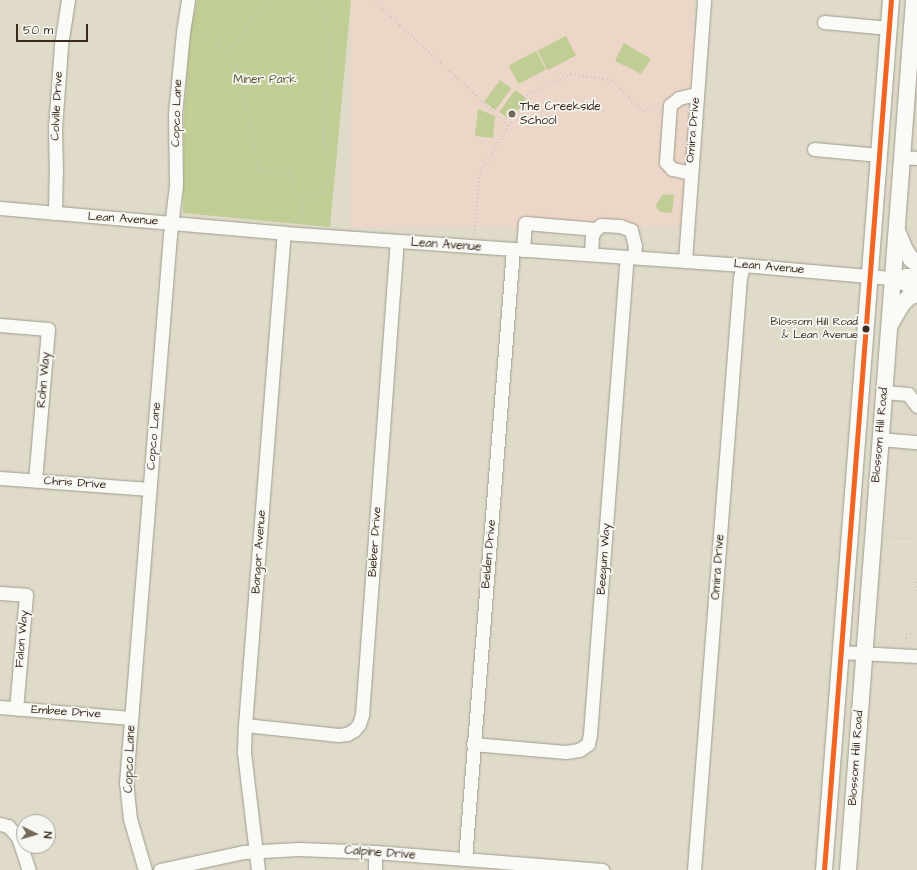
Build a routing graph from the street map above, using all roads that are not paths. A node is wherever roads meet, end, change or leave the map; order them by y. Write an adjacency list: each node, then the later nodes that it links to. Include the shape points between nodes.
1 (68, 0): 14 (street, Colville Drive, via 61,45 55,129)
2 (188, 0): 15 (street, Copco Lane, via 175,114 176,185)
3 (704, 0): 8 (street, Omira Drive)
4 (891, 0): 7 (main road, Blossom Hill Road)
5 (914, 0): 11 (main road, Blossom Hill Road)
6 (824, 22): 7 (street)
7 (889, 28): 10 (main road, Blossom Hill Road)
8 (696, 94): 12 (street, Omira Drive); 12 (street, via 679,98 670,105 666,162 672,169)
9 (814, 149): 10 (street)
10 (879, 155): 27 (main road, Blossom Hill Road)
11 (909, 158): 17 (main road, Blossom Hill Road)
12 (690, 173): 23 (street, Omira Drive)
13 (0, 208): 14 (street, Lean Avenue)
14 (55, 214): 15 (street, Lean Avenue)
15 (172, 222): 18 (street, Lean Avenue); 39 (street, Copco Lane)
16 (596, 229): 20 (street, Belden Drive, via 525,223); 21 (street, via 592,235); 22 (street, via 601,225 620,226 631,230 635,246)
17 (896, 229): 24 (main road, via 905,250); 28 (main road, Blossom Hill Road)
18 (284, 233): 19 (street, Lean Avenue); 47 (street, Bangor Avenue)
19 (398, 241): 20 (street, Lean Avenue); 47 (street, Bieber Drive, via 362,715 354,730 338,735)
20 (518, 250): 21 (street, Lean Avenue); 48 (street, Belden Drive)
21 (591, 254): 22 (street, Lean Avenue)
22 (631, 257): 23 (street, Lean Avenue); 48 (street, Beegum Way, via 588,744 578,750 566,752)
23 (685, 260): 25 (street, Lean Avenue)
24 (917, 264)
25 (743, 265): 27 (street, Lean Avenue); 59 (street, Omira Drive)
26 (917, 275): 28 (street, Lean Avenue)
27 (869, 276): 28 (street, Lean Avenue); 41 (main road, Blossom Hill Road)
28 (893, 278): 29 (street, Lean Avenue, via 905,284); 32 (main road, Blossom Hill Road)
29 (917, 285)
30 (917, 294): 32 (main road, via 902,304)
31 (0, 325): 38 (street, Rohn Way, via 48,329)
32 (889, 326): 33 (main road, Blossom Hill Road)
33 (884, 392): 34 (street, via 908,394); 35 (main road, Blossom Hill Road)
34 (917, 406)
35 (880, 439): 36 (street); 42 (main road, Blossom Hill Road)
36 (917, 442)
37 (0, 478): 38 (street, Chris Drive)
38 (35, 480): 39 (street, Chris Drive)
39 (150, 488): 46 (street, Copco Lane)
40 (0, 593): 45 (street, Falon Way, via 26,595)
41 (840, 652): 42 (street); 60 (main road, Blossom Hill Road)
42 (863, 652): 43 (street); 61 (main road, Blossom Hill Road)
43 (911, 656)
44 (0, 707): 45 (street, Embee Drive)
45 (16, 709): 46 (street, Embee Drive)
46 (131, 718): 55 (street, Copco Lane, via 126,783 130,819)
47 (245, 726): 50 (street, Bangor Avenue, via 244,752)
48 (473, 744): 52 (street, Belden Drive)
49 (0, 824): 54 (street, via 8,826 18,837)
50 (256, 851): 51 (street, Calpine Drive, via 298,849); 53 (street, Calpine Drive); 56 (street, Bangor Avenue)
51 (376, 852): 52 (street, Calpine Drive); 57 (street)
52 (465, 859): 58 (street, Calpine Drive)
53 (167, 869)
54 (28, 870)
55 (145, 870)
56 (258, 870)
57 (375, 870)
58 (602, 870)
59 (694, 870)
60 (824, 870)
61 (848, 870)

